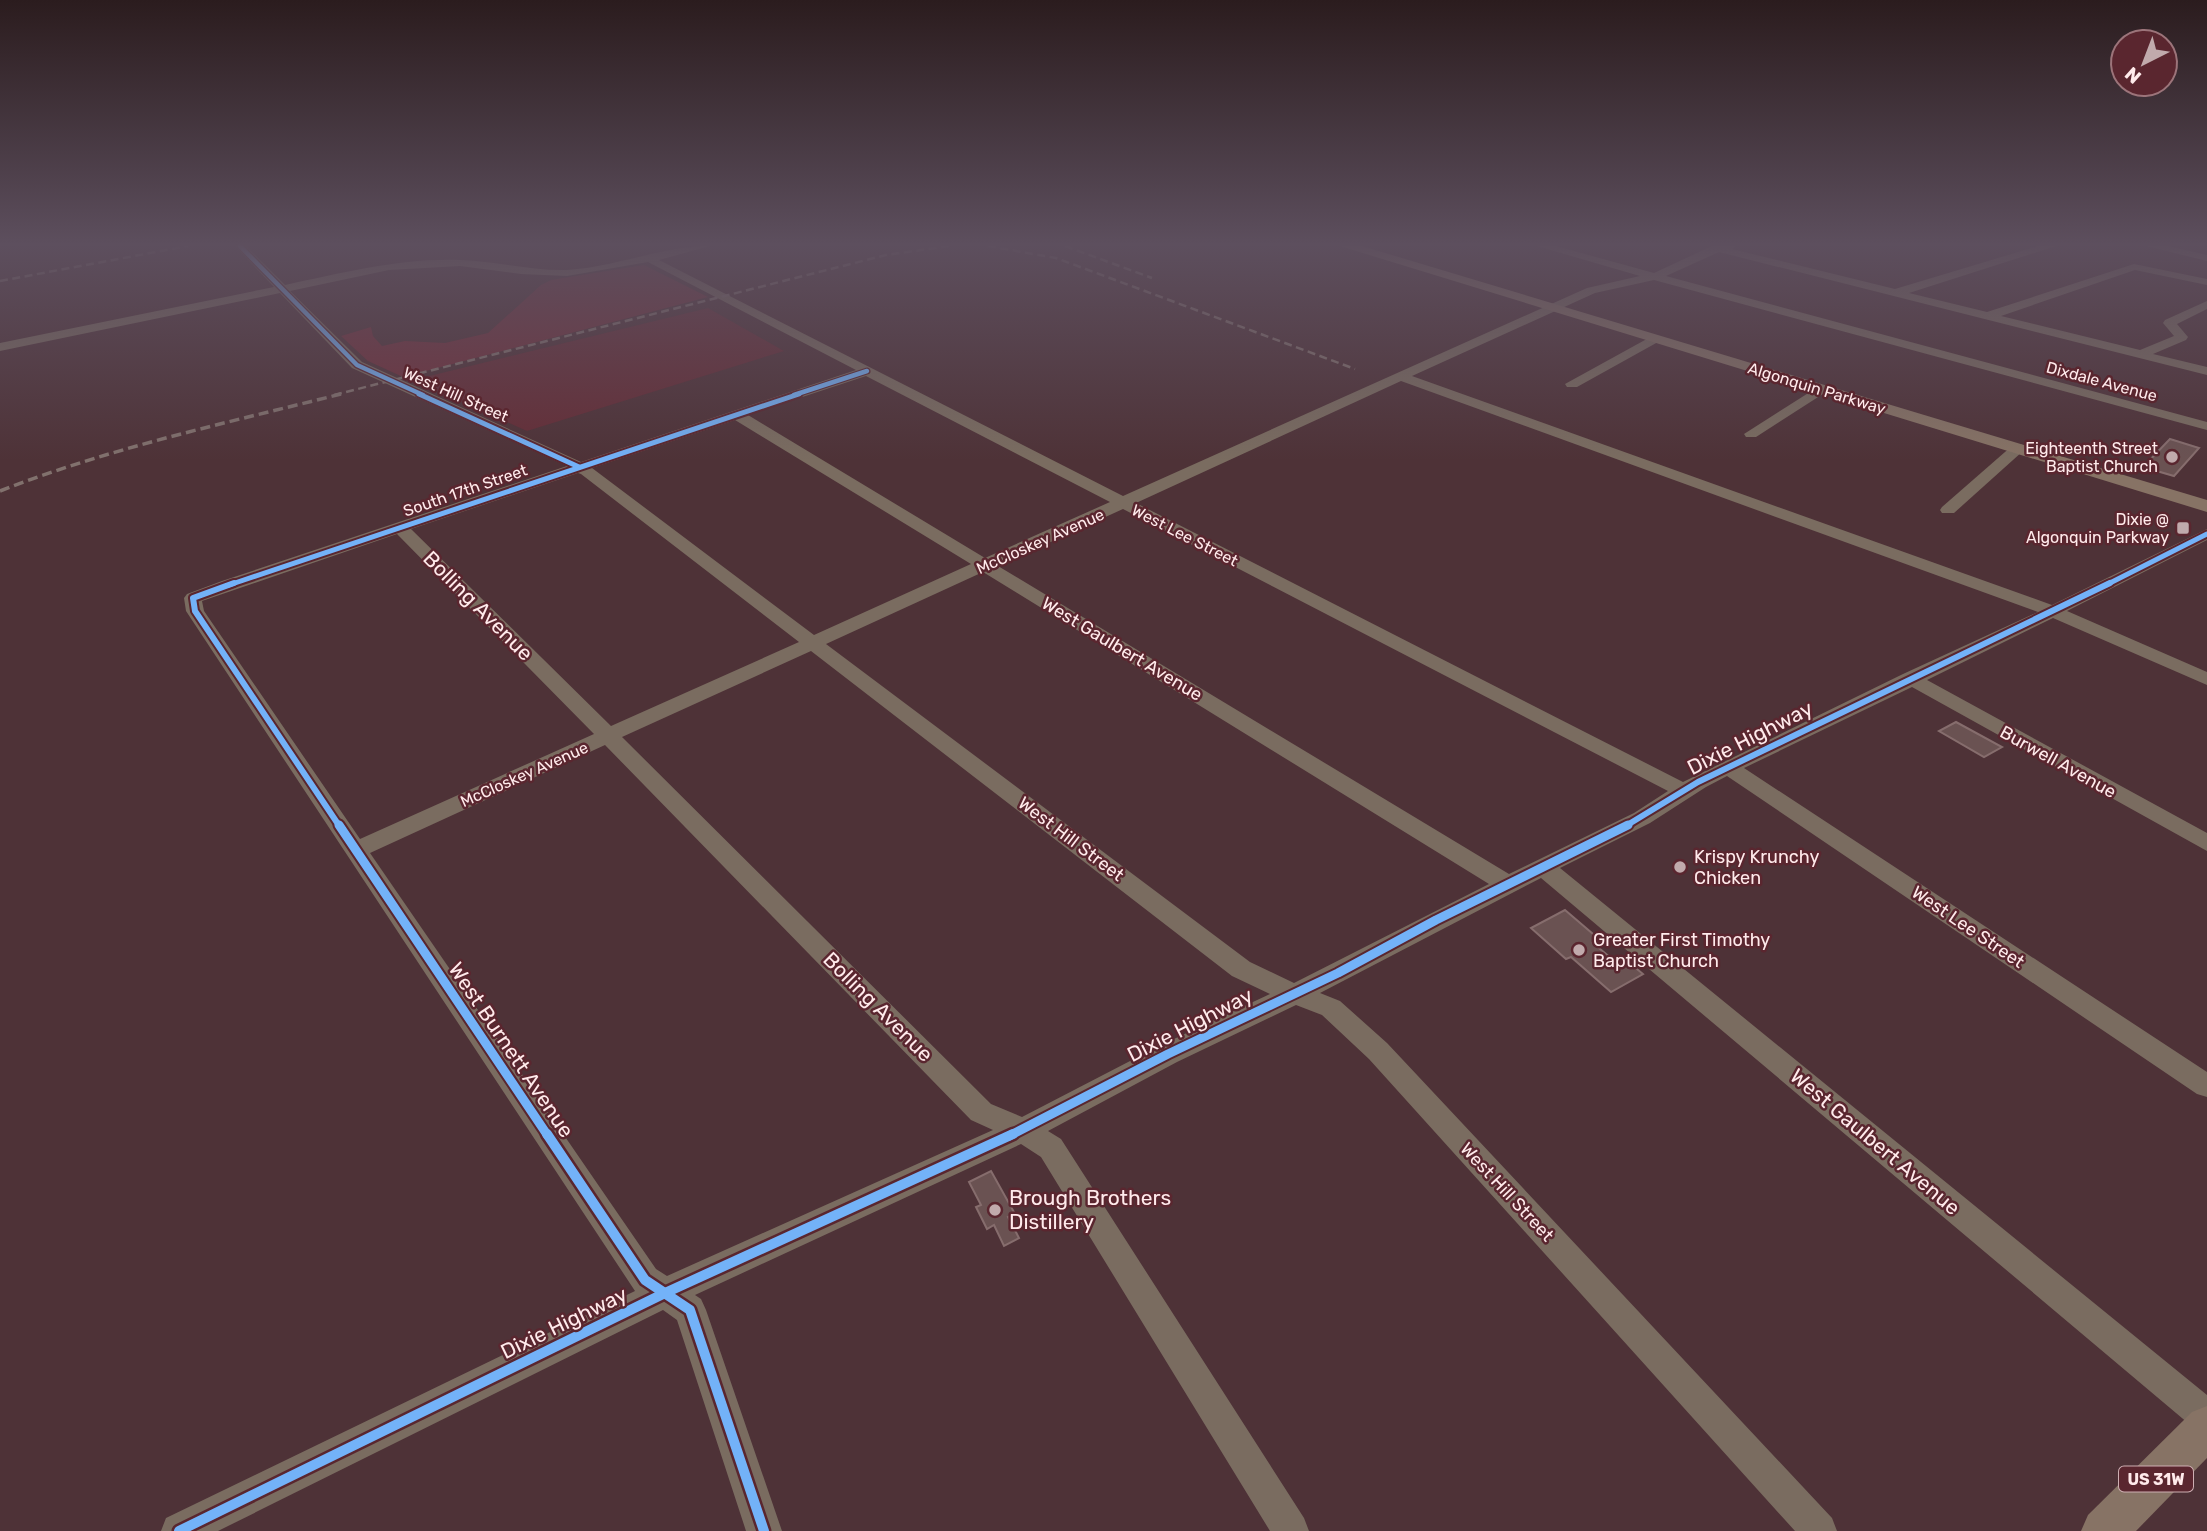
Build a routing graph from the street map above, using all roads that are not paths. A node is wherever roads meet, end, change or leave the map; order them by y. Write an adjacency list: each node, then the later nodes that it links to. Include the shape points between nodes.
1 (141, 317): 10 (street)
2 (311, 317): 21 (street, West Hill Street, via 357,365)
3 (763, 317): 12 (street, West Lee Street)
4 (1531, 317): 14 (street, McCloskey Avenue)
5 (1583, 317): 9 (main road, Algonquin Parkway)
6 (1804, 317): 18 (street, Dixdale Avenue)
7 (1994, 317): 11 (street)
8 (2181, 317): 11 (street, via 2169,323 2182,337)
9 (1654, 339): 15 (street); 16 (main road, Algonquin Parkway)
10 (0, 347)
11 (2142, 354): 13 (street)
12 (867, 371): 17 (street, South 17th Street); 22 (street, West Lee Street)
13 (2207, 371)
14 (1401, 377): 22 (street, McCloskey Avenue); 29 (street)
15 (1572, 384)
16 (1821, 389): 19 (street); 20 (main road, Algonquin Parkway)
17 (736, 414): 21 (street, South 17th Street); 27 (street, West Gaulbert Avenue)
18 (2207, 426)
19 (1751, 434)
20 (2018, 448): 23 (main road, Algonquin Parkway); 24 (street)
21 (579, 467): 25 (street, South 17th Street); 30 (street, West Hill Street)
22 (1124, 503): 27 (street, McCloskey Avenue); 35 (street, West Lee Street)
23 (2207, 506)
24 (1948, 510)
25 (400, 527): 28 (street, South 17th Street); 33 (street, Bolling Avenue)
26 (2207, 534): 29 (street, Dixie Highway)
27 (985, 566): 30 (street, McCloskey Avenue); 39 (street, West Gaulbert Avenue)
28 (192, 598): 37 (street, West Burnett Avenue, via 195,611)
29 (2052, 611): 31 (street, Dixie Highway); 32 (street)
30 (813, 643): 33 (street, McCloskey Avenue); 40 (street, West Hill Street, via 1241,969)
31 (1910, 678): 34 (street, Dixie Highway); 36 (street, Burwell Avenue)
32 (2207, 679)
33 (608, 736): 37 (street, McCloskey Avenue); 42 (street, Bolling Avenue, via 981,1112)
34 (1728, 767): 35 (street, Dixie Highway); 41 (street, West Lee Street)
35 (1684, 792): 38 (street, Dixie Highway)
36 (2207, 843)
37 (356, 850): 43 (street, West Burnett Avenue, via 645,1280)
38 (1543, 867): 39 (street, Dixie Highway); 44 (street, West Gaulbert Avenue)
39 (1508, 884): 40 (street, Dixie Highway)
40 (1297, 992): 42 (street, Dixie Highway); 50 (street, West Hill Street, via 1331,1008 1378,1051)
41 (2207, 1086)
42 (1023, 1130): 43 (street, Dixie Highway); 49 (street, Bolling Avenue, via 1051,1148)
43 (665, 1293): 46 (street, Dixie Highway); 48 (street, West Burnett Avenue, via 690,1310)
44 (2207, 1417)
45 (2207, 1427): 51 (main road, US 31W)
46 (214, 1523): 47 (street, Dixie Highway)
47 (179, 1531)
48 (764, 1531)
49 (1291, 1531)
50 (1819, 1531)
51 (2104, 1531)

